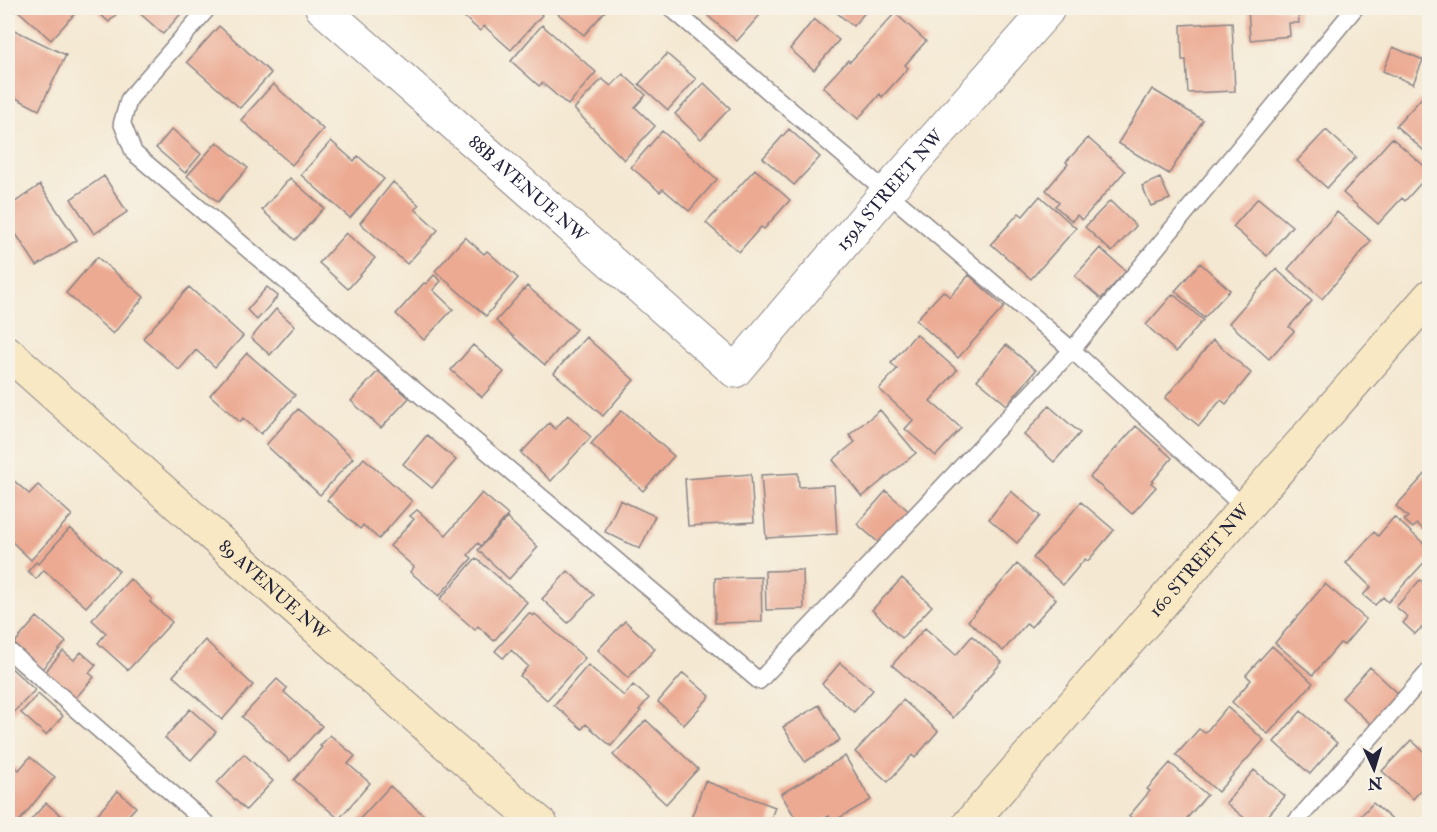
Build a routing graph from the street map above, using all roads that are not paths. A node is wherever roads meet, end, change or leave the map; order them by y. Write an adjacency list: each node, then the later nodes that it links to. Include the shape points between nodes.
1 (208, 8): 8 (lane, via 129,99 122,123 134,153 759,681)
2 (322, 8): 10 (street, 88B AVENUE NW)
3 (671, 8): 6 (lane)
4 (1355, 8): 8 (lane)
5 (1045, 9): 6 (street, 159A STREET NW)
6 (886, 192): 8 (lane); 10 (street, 159A STREET NW)
7 (1430, 296): 11 (street, 160 STREET NW)
8 (1072, 350): 11 (lane)
9 (8, 353): 15 (street, 89 AVENUE NW)
10 (735, 371)
11 (1245, 508): 16 (street, 160 STREET NW)
12 (8, 650): 14 (lane)
13 (1430, 670): 17 (lane)
14 (207, 825)
15 (541, 825)
16 (969, 825)
17 (1294, 825)

